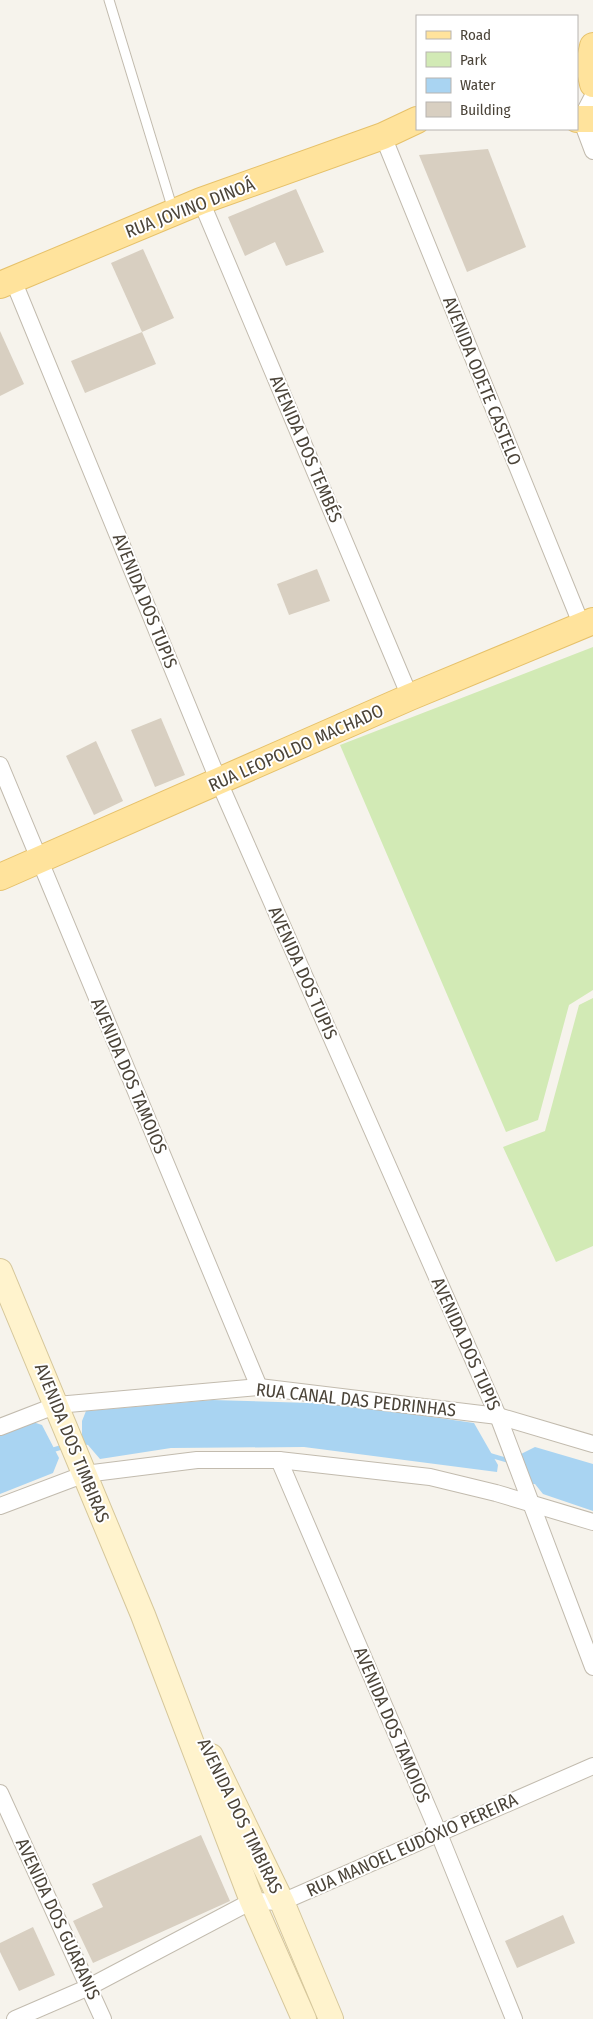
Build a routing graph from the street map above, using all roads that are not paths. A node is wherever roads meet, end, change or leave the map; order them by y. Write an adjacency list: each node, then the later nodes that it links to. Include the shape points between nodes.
1 (109, 0): 12 (lane)
2 (593, 40): 4 (main road)
3 (593, 46): 5 (main road, via 590,57)
4 (578, 48)
5 (593, 84)
6 (586, 113): 10 (street)
7 (416, 120): 9 (main road, RUA JOVINO DINOÁ)
8 (421, 130): 9 (main road, RUA JOVINO DINOÁ)
9 (382, 136): 11 (main road, RUA JOVINO DINOÁ); 14 (street, AVENIDA ODETE CASTELO)
10 (593, 151)
11 (201, 201): 12 (main road, RUA JOVINO DINOÁ); 15 (street, AVENIDA DOS TEMBÉS)
12 (174, 213): 13 (main road, RUA JOVINO DINOÁ)
13 (6, 282): 17 (street, AVENIDA DOS TUPIS)
14 (587, 624): 15 (main road, RUA LEOPOLDO MACHADO)
15 (410, 697): 17 (main road, RUA LEOPOLDO MACHADO)
16 (0, 765): 18 (street, AVENIDA DOS TAMOIOS)
17 (219, 782): 18 (main road, RUA LEOPOLDO MACHADO); 23 (street, AVENIDA DOS TUPIS)
18 (39, 860): 19 (main road, RUA LEOPOLDO MACHADO); 21 (street, AVENIDA DOS TAMOIOS)
19 (0, 876)
20 (0, 1271): 22 (street, AVENIDA DOS TIMBIRAS)
21 (259, 1387): 22 (street, RUA CANAL DAS PEDRINHAS); 23 (street, RUA CANAL DAS PEDRINHAS)
22 (60, 1411): 24 (street, RUA CANAL DAS PEDRINHAS); 27 (street, AVENIDA DOS TIMBIRAS)
23 (499, 1421): 25 (street, RUA CANAL DAS PEDRINHAS); 28 (street, AVENIDA DOS TUPIS)
24 (0, 1427)
25 (593, 1444)
26 (279, 1460): 27 (street, via 197,1460); 28 (street, via 430,1477); 35 (street, AVENIDA DOS TAMOIOS)
27 (83, 1468): 29 (street); 31 (street, AVENIDA DOS TIMBIRAS)
28 (530, 1502): 30 (street); 32 (street, AVENIDA DOS TUPIS)
29 (0, 1506)
30 (593, 1522)
31 (143, 1615): 36 (street, AVENIDA DOS TIMBIRAS); 37 (street, AVENIDA DOS TIMBIRAS)
32 (593, 1668)
33 (593, 1766): 35 (street, RUA MANOEL EUDÓXIO PEREIRA)
34 (0, 1792): 38 (street, AVENIDA DOS GUARANIS)
35 (439, 1834): 37 (street, RUA MANOEL EUDÓXIO PEREIRA); 43 (street, AVENIDA DOS TAMOIOS)
36 (252, 1901): 37 (street, RUA MANOEL EUDÓXIO PEREIRA); 38 (street, RUA MANOEL EUDÓXIO PEREIRA); 41 (street, AVENIDA DOS TIMBIRAS)
37 (282, 1902): 42 (street, AVENIDA DOS TIMBIRAS)
38 (89, 1987): 39 (street, RUA MANOEL EUDÓXIO PEREIRA); 40 (street, AVENIDA DOS GUARANIS)
39 (15, 2019)
40 (104, 2019)
41 (304, 2019)
42 (331, 2019)
43 (514, 2019)

